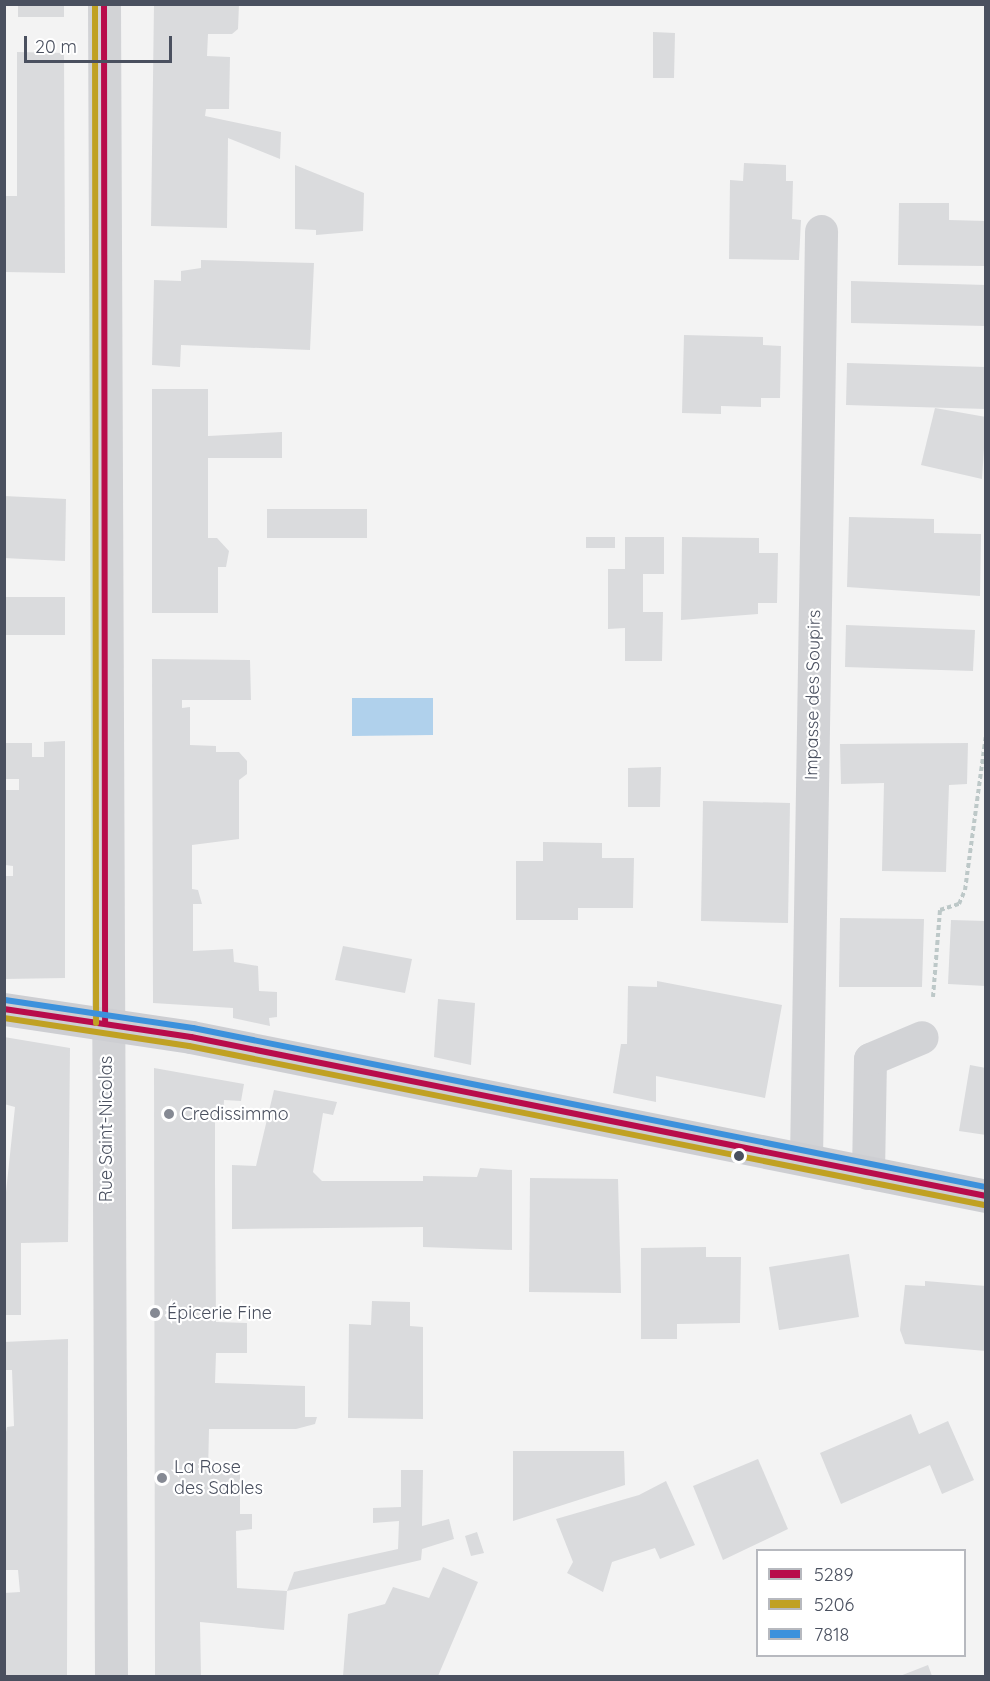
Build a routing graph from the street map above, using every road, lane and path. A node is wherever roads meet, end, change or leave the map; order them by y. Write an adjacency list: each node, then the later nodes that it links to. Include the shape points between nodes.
1 (104, 4): 5 (street, Rue Saint-Nicolas)
2 (821, 231): 7 (street, Impasse des Soupirs)
3 (986, 735): 6 (path, via 965,890 959,904 940,910 933,1002)
4 (4, 1009): 5 (main road)
5 (105, 1023): 7 (main road); 10 (street, Rue Saint-Nicolas)
6 (922, 1037): 8 (street, via 870,1059)
7 (806, 1160): 8 (main road)
8 (868, 1173): 9 (main road)
9 (986, 1196)
10 (111, 1677)

